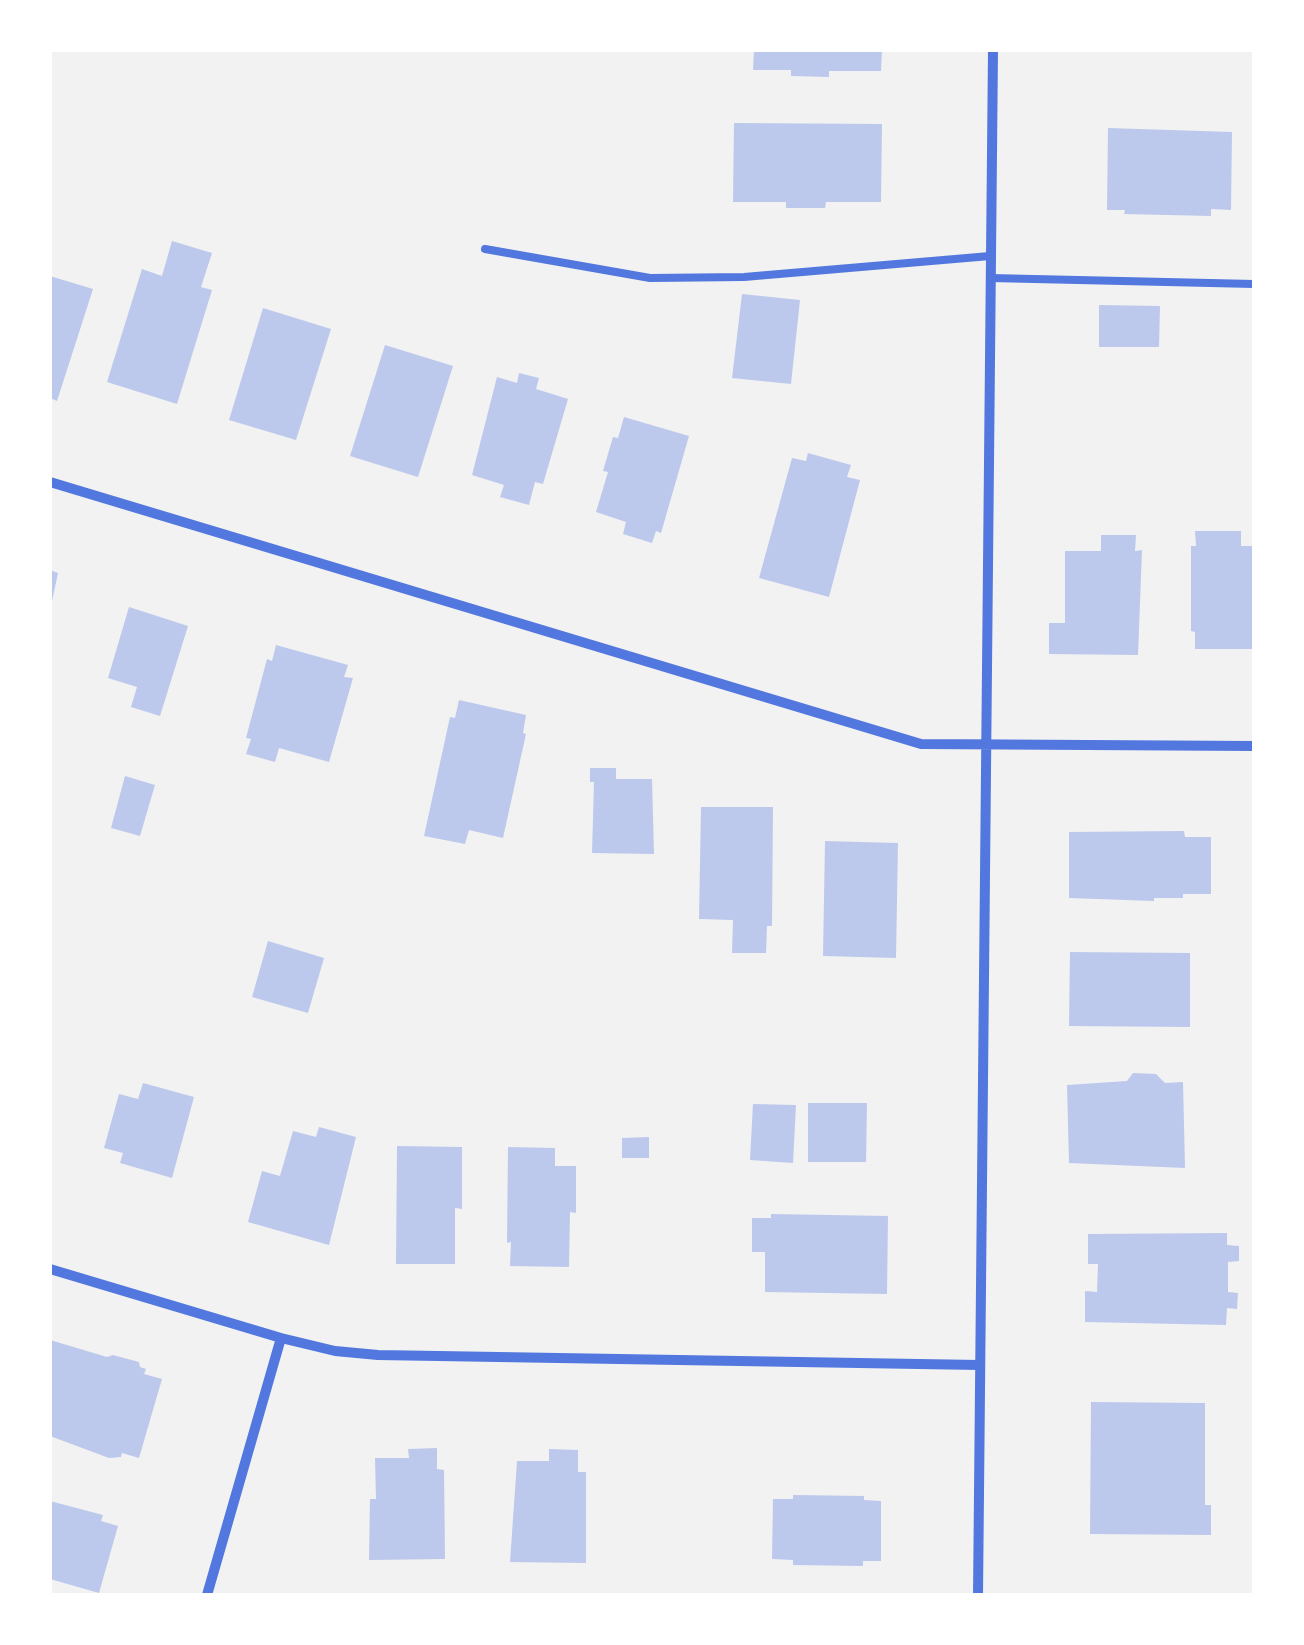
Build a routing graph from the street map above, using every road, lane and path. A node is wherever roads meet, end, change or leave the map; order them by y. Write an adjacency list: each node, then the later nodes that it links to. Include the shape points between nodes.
1 (993, 50): 3 (street)
2 (485, 250): 3 (lane, via 650,278 744,278)
3 (990, 256): 4 (street)
4 (990, 278): 5 (lane); 7 (street)
5 (1254, 284)
6 (50, 482): 7 (street, via 921,744)
7 (984, 744): 8 (street); 11 (street)
8 (1254, 746)
9 (50, 1269): 10 (street)
10 (281, 1338): 11 (street, via 378,1355); 12 (street)
11 (979, 1365): 13 (street)
12 (207, 1595)
13 (978, 1595)

